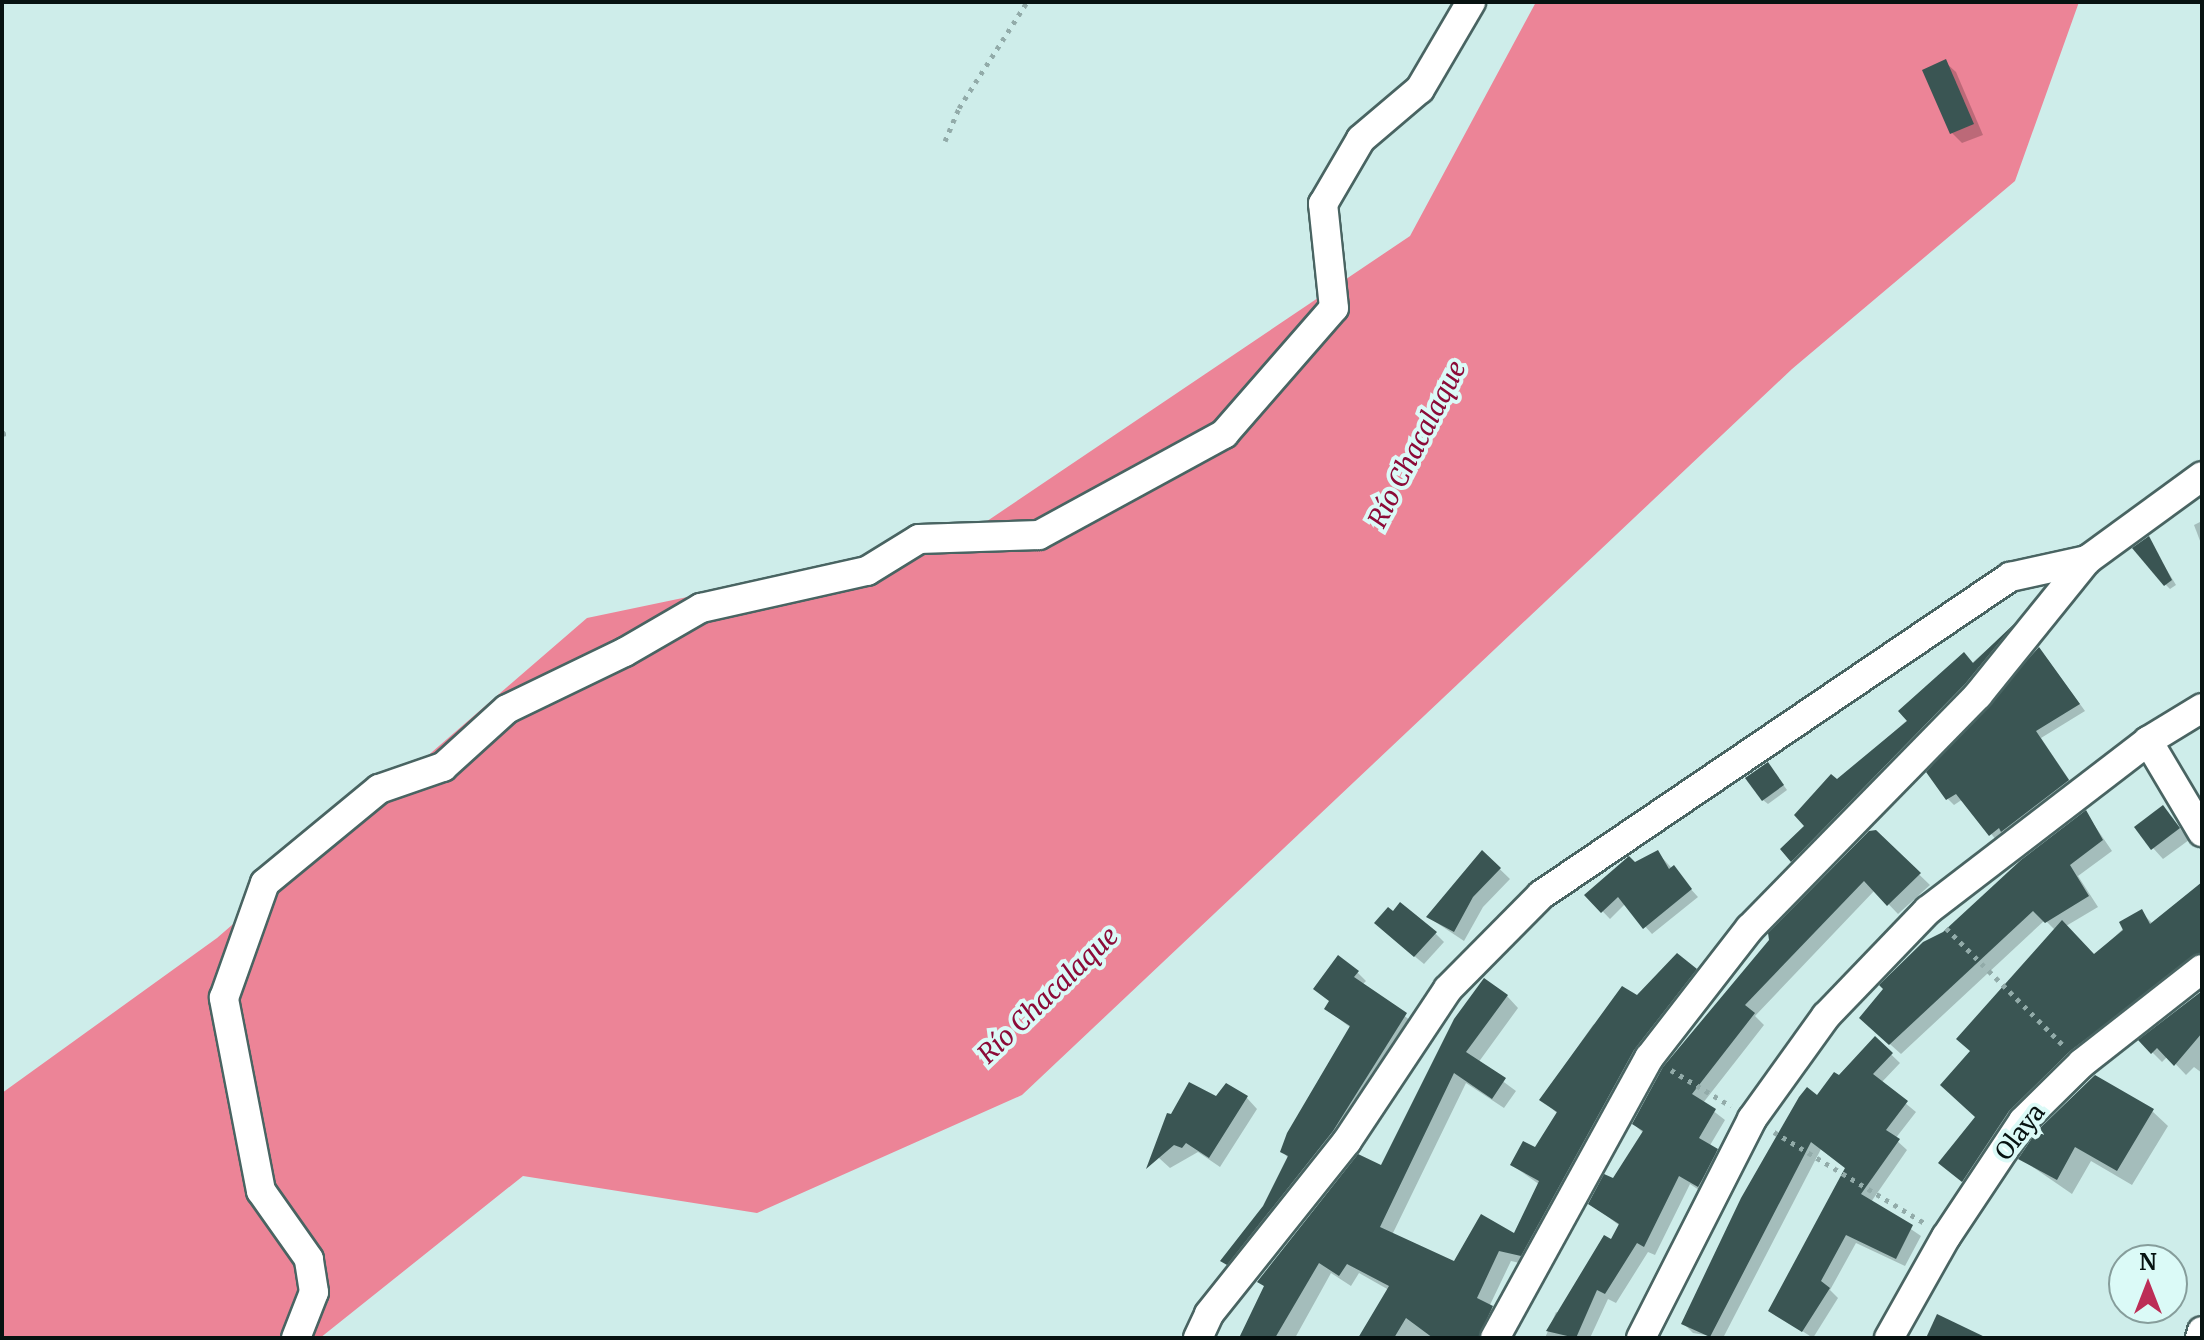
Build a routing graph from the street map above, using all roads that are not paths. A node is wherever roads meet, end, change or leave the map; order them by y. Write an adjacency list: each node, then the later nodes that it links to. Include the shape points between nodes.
1 (1471, 2): 9 (street, via 1420,89 1361,139 1323,204 1334,308 1224,434 1039,535 919,539 867,571 701,608 507,709 443,767 379,789 265,883 224,998 261,1191 309,1259 314,1292)
2 (2202, 476): 3 (street)
3 (2087, 560): 10 (street, via 2010,577 1541,895 1448,989 1347,1141 1209,1314); 11 (street, via 1978,695 1750,928 1649,1058)
4 (2202, 708): 5 (street)
5 (2148, 741): 6 (street); 12 (street, via 1928,910 1826,1016 1752,1119)
6 (2202, 832)
7 (2202, 969): 13 (street, Olaya, via 2082,1063 2023,1121 1946,1237)
8 (2202, 1331): 14 (street)
9 (296, 1338)
10 (1198, 1338)
11 (1495, 1338)
12 (1641, 1338)
13 (1889, 1338)
14 (2200, 1338)

